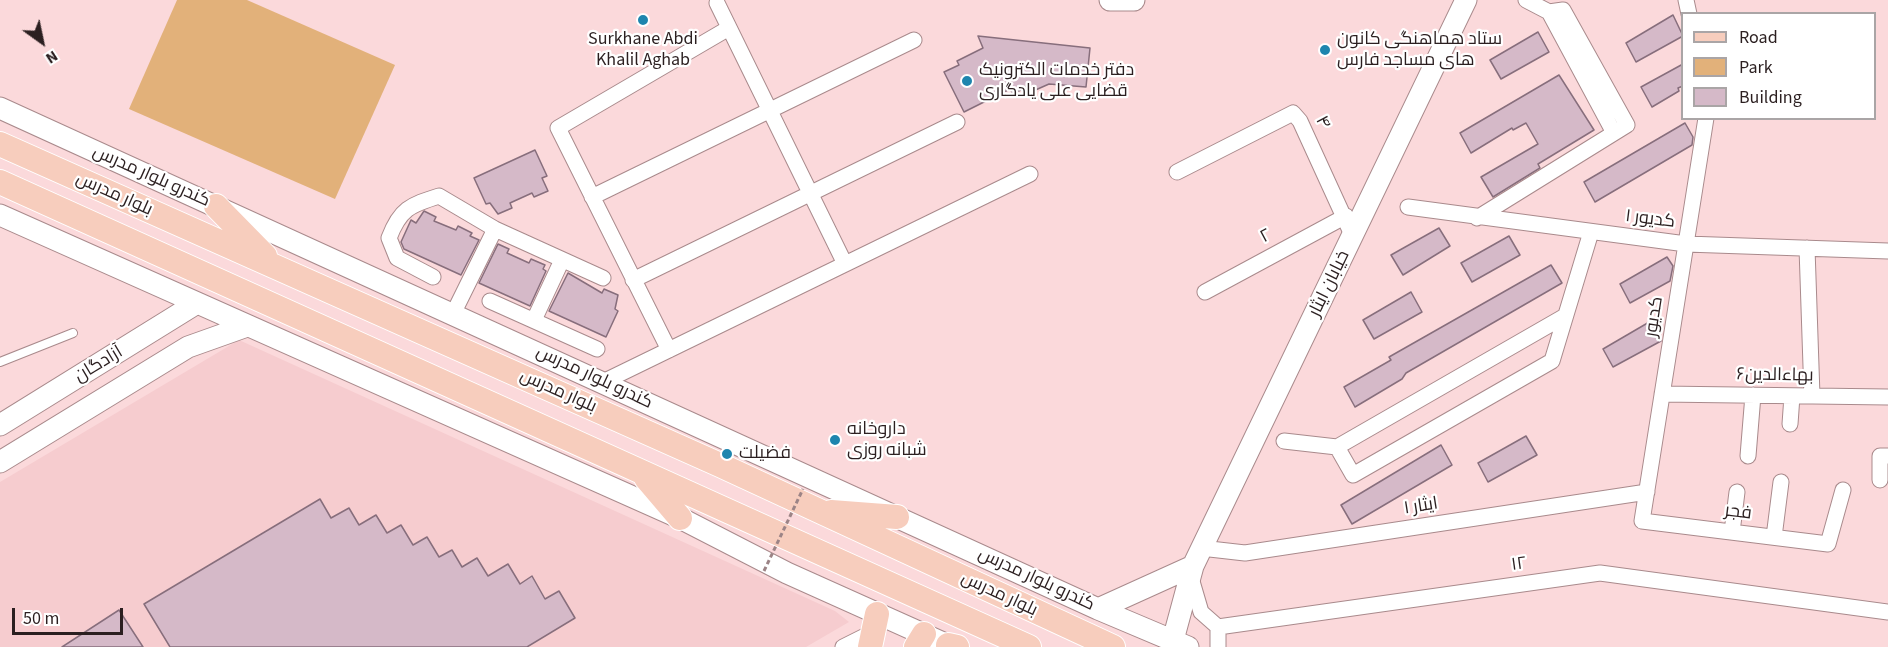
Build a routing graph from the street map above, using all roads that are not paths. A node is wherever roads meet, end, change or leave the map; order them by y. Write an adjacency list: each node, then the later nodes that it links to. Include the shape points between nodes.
1 (1110, 0): 2 (main road)
2 (1134, 0)
3 (1466, 0): 25 (main road, خیابان ایثار)
4 (1526, 0): 22 (street, via 1549,12 1614,133)
5 (717, 3): 6 (street)
6 (729, 28): 9 (street); 17 (street, via 558,128)
7 (914, 40): 9 (street)
8 (0, 108): 18 (main road, کندرو بلوار مدرس)
9 (770, 110): 16 (street); 17 (street)
10 (1706, 120): 26 (street, کدیور)
11 (957, 122): 16 (street)
12 (0, 144): 31 (main road, بلوار مدرس)
13 (1178, 172): 21 (street, ۴, via 1293,113)
14 (1030, 174): 30 (street)
15 (0, 182): 49 (main road, بلوار مدرس)
16 (811, 194): 30 (street); 34 (street)
17 (592, 197): 34 (street)
18 (216, 206): 31 (main road); 38 (main road, کندرو بلوار مدرس)
19 (1408, 207): 22 (street, کدیور ۱)
20 (0, 215): 37 (main road)
21 (1346, 216): 25 (street, ۴); 35 (street, ۲)
22 (1477, 218): 24 (street, کدیور ۱)
23 (495, 229): 29 (street); 32 (street, via 439,196 415,203 397,216 389,238 397,258); 38 (street)
24 (1590, 232): 26 (street, کدیور ۱); 39 (street)
25 (1353, 237): 75 (main road, خیابان ایثار)
26 (1686, 244): 27 (street, کدیور ۱); 51 (street, کدیور)
27 (1807, 248): 28 (street, کدیور ۱); 54 (street)
28 (1888, 251)
29 (562, 260): 33 (street); 40 (street)
30 (845, 264): 47 (street)
31 (275, 266): 44 (main road, بلوار مدرس)
32 (433, 276)
33 (603, 278)
34 (633, 280): 47 (street)
35 (1205, 292)
36 (490, 301): 40 (street)
37 (197, 303): 41 (main road, آزادگان); 42 (main road)
38 (453, 314): 50 (main road, کندرو بلوار مدرس)
39 (1565, 316): 59 (street); 59 (street, via 1552,361 1353,475)
40 (534, 320): 46 (street)
41 (170, 321): 45 (main road, via 183,331); 57 (main road, آزادگان)
42 (247, 326): 45 (main road, آزادگان); 71 (main road)
43 (73, 333): 48 (lane)
44 (437, 338): 49 (main road); 69 (main road, بلوار مدرس)
45 (189, 347): 62 (main road, آزادگان)
46 (597, 349)
47 (669, 350): 50 (street)
48 (0, 362)
49 (420, 372): 63 (main road, بلوار مدرس)
50 (603, 382): 70 (main road, کندرو بلوار مدرس)
51 (1662, 394): 52 (street, ۶بهاءالدين); 67 (street, کدیور)
52 (1753, 395): 53 (street, ۶بهاءالدين); 60 (street)
53 (1792, 396): 54 (street, ۶بهاءالدين); 56 (street)
54 (1812, 396): 55 (street, ۶بهاءالدين)
55 (1888, 397)
56 (1790, 424)
57 (0, 425)
58 (1284, 441): 59 (street)
59 (1336, 447)
60 (1748, 456)
61 (1888, 456): 64 (street, via 1880,456)
62 (0, 462)
63 (640, 472): 71 (main road); 84 (main road, بلوار مدرس)
64 (1880, 480)
65 (1781, 482): 74 (street)
66 (1843, 490): 74 (street, فجر, via 1828,544)
67 (1647, 492): 72 (street, کدیور); 75 (street, ایثار ۱)
68 (1737, 492): 73 (street)
69 (814, 511): 70 (main road); 85 (main road, بلوار مدرس)
70 (897, 517): 76 (main road, کندرو بلوار مدرس)
71 (680, 518): 79 (main road, via 787,573)
72 (1642, 521): 73 (street, فجر)
73 (1732, 532): 74 (street, فجر)
74 (1774, 537)
75 (1195, 563): 76 (main road); 78 (street, via 1201,612); 81 (main road, خیابان ایثار)
76 (1098, 609): 81 (main road, کندرو بلوار مدرس)
77 (1888, 612): 78 (street, ۱۲, via 1600,573)
78 (1218, 627): 86 (street)
79 (873, 631): 80 (main road); 83 (street)
80 (920, 641): 82 (main road)
81 (1181, 644)
82 (952, 646)
83 (843, 647)
84 (1029, 647)
85 (1113, 647)
86 (1218, 647)

